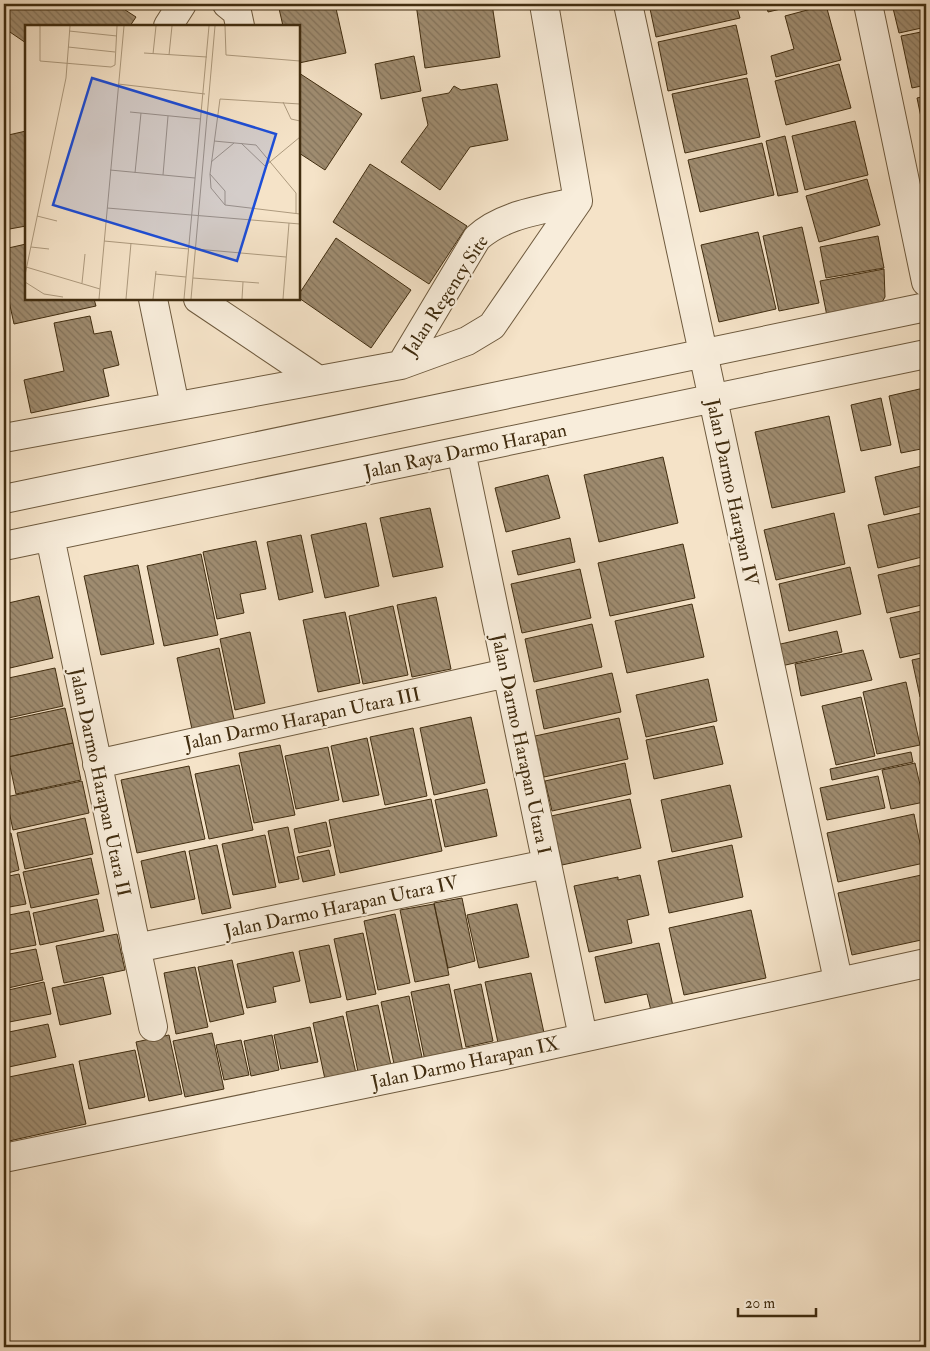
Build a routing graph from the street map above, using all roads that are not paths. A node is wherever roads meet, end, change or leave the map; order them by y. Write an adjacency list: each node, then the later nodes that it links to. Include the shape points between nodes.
1 (182, 4): 6 (street)
2 (227, 4): 7 (street, via 236,12)
3 (544, 4): 8 (street)
4 (628, 4): 13 (street, Jalan Darmo Harapan IV)
5 (868, 4): 9 (street)
6 (169, 25)
7 (240, 25)
8 (578, 201): 15 (street, Jalan Regency Site, via 492,326 467,341); 15 (street, Jalan Regency Site, via 503,220 477,238)
9 (926, 282)
10 (153, 300): 18 (street)
11 (199, 300): 16 (street)
12 (926, 307): 13 (street)
13 (703, 354): 17 (street, Jalan Darmo Harapan IV); 21 (street)
14 (926, 354): 17 (street, Jalan Raya Darmo Harapan)
15 (401, 365): 16 (street, Jalan Regency Site)
16 (317, 379): 18 (street, Jalan Regency Site)
17 (713, 398): 20 (street, Jalan Raya Darmo Harapan); 29 (street, Jalan Darmo Harapan IV)
18 (174, 406): 19 (street, Jalan Regency Site)
19 (4, 438)
20 (461, 451): 22 (street, Jalan Raya Darmo Harapan); 24 (street, Jalan Darmo Harapan Utara I)
21 (4, 499)
22 (50, 536): 23 (street, Jalan Raya Darmo Harapan); 25 (street, Jalan Darmo Harapan Utara II)
23 (4, 546)
24 (507, 673): 25 (street, Jalan Darmo Harapan Utara III); 26 (street, Jalan Darmo Harapan Utara I)
25 (98, 764): 27 (street, Jalan Darmo Harapan Utara II)
26 (547, 864): 27 (street, Jalan Darmo Harapan Utara IV); 31 (street, Jalan Darmo Harapan Utara I)
27 (136, 948): 30 (street, Jalan Darmo Harapan Utara II)
28 (926, 962): 29 (street, Jalan Darmo Harapan IX)
29 (838, 980): 31 (street, Jalan Darmo Harapan IX)
30 (152, 1027)
31 (583, 1037): 32 (street, Jalan Darmo Harapan IX)
32 (4, 1158)

